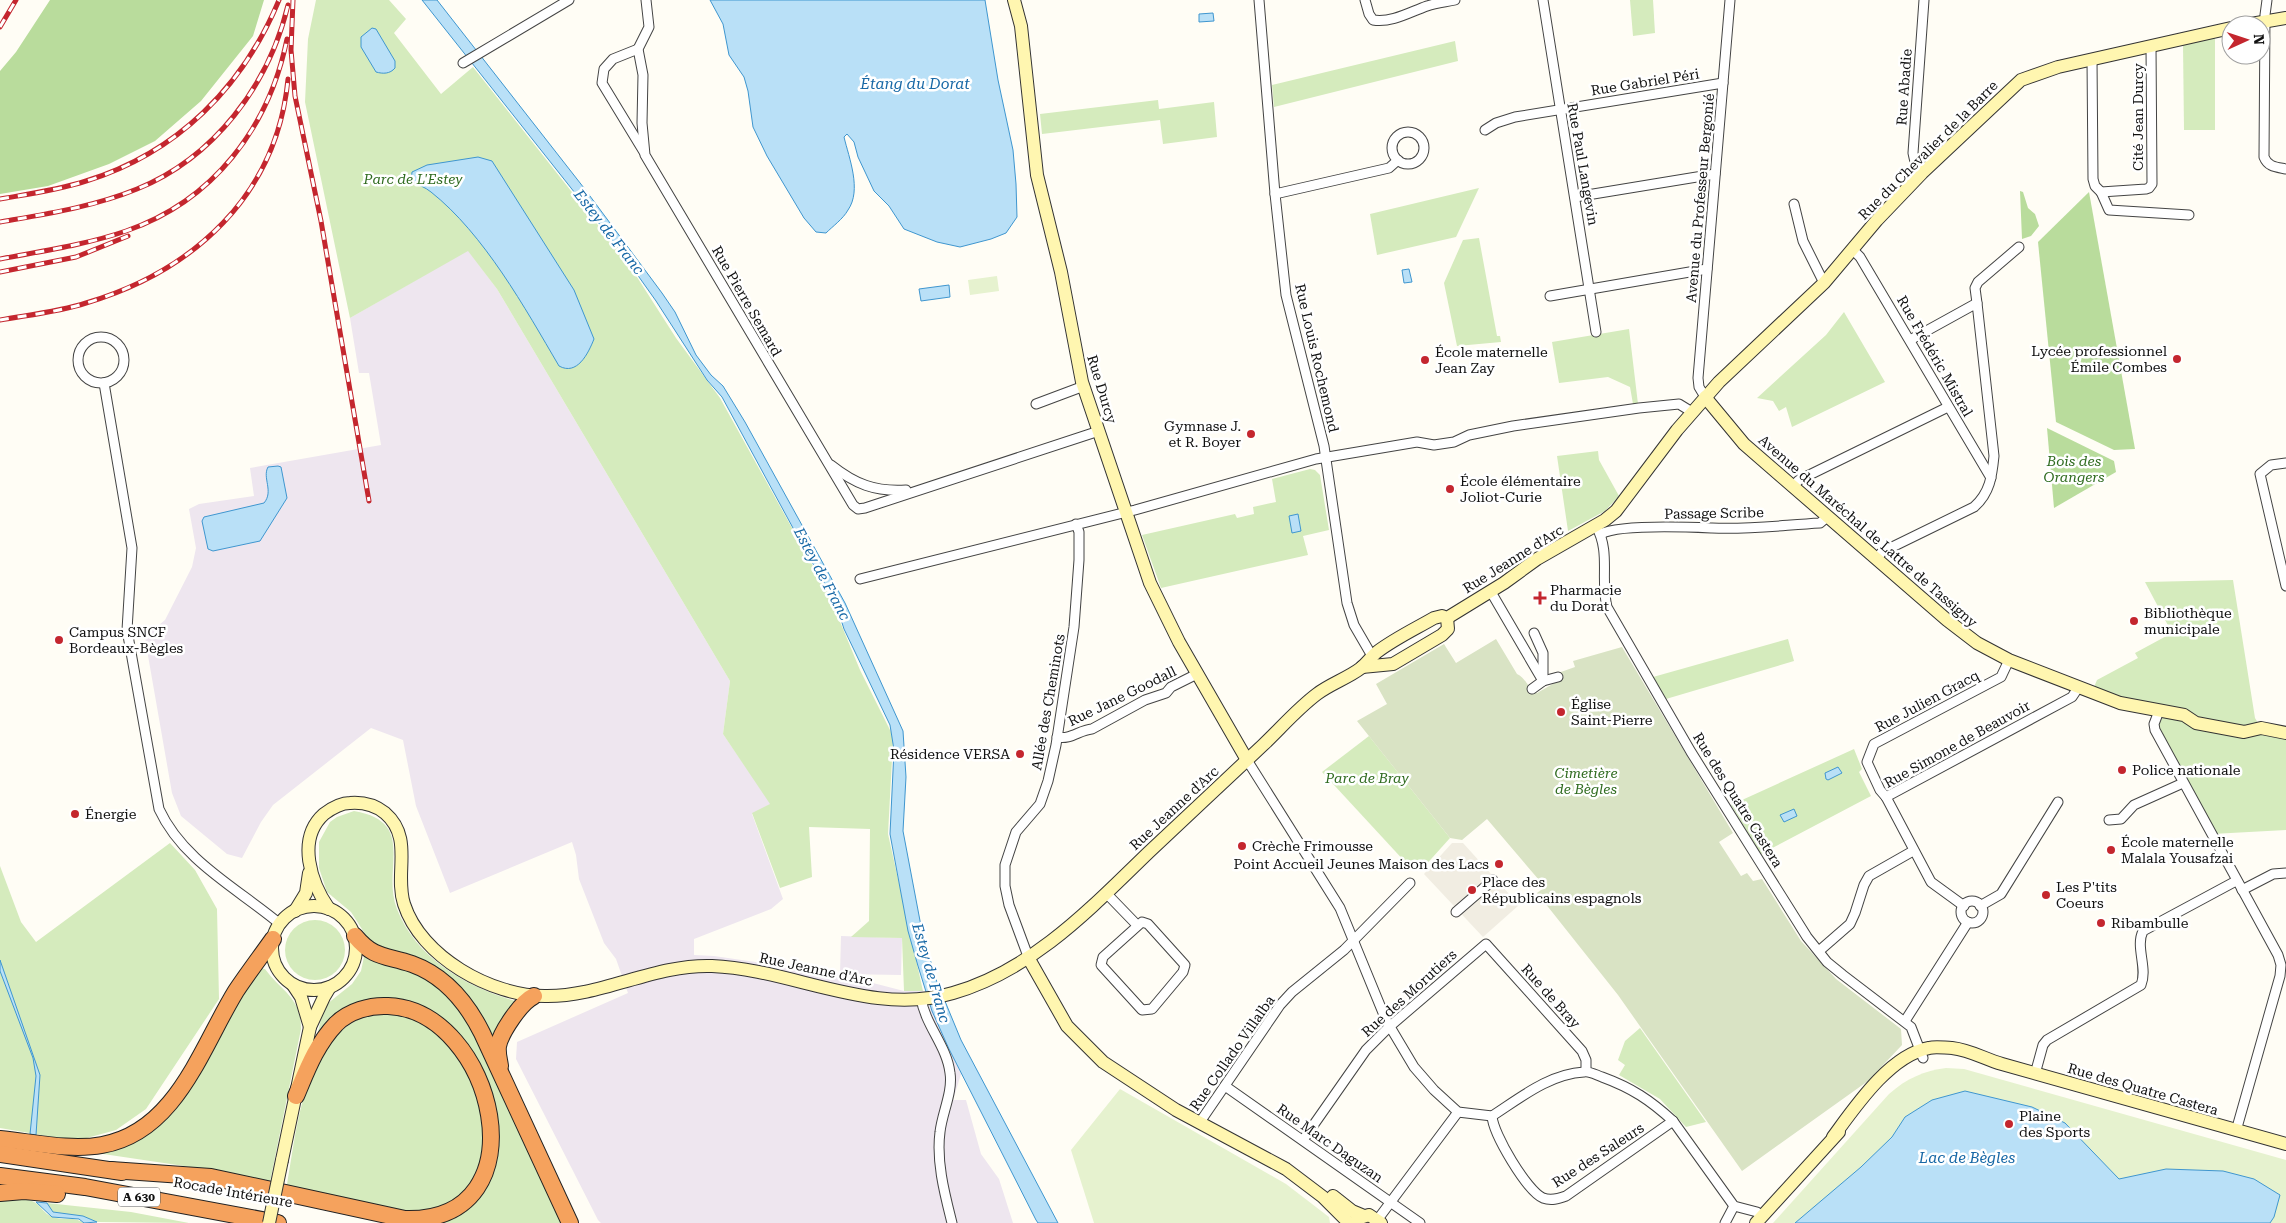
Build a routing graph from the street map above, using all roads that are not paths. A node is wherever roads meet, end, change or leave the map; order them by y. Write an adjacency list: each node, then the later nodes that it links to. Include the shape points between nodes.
1 (569, 0): 18 (street)
2 (646, 0): 16 (street, via 649,27)
3 (1014, 0): 43 (street, Rue Durcy, via 1022,26 1038,184 1059,262)
4 (1259, 0): 29 (street, Rue Louis Rochemond)
5 (1366, 0): 6 (street, via 1373,20 1380,21)
6 (1455, 0)
7 (1543, 0): 21 (street, Rue Paul Langevin)
8 (1730, 0): 20 (street, Avenue du Professeur Bergonié)
9 (1924, 0): 26 (street, Rue Abadie, via 1913,153)
10 (2267, 0): 11 (street)
11 (2265, 15)
12 (2286, 18): 13 (street)
13 (2271, 20)
14 (2221, 30): 15 (street, Rue du Chevalier de la Barre)
15 (2152, 46): 17 (street, Rue du Chevalier de la Barre); 28 (street, Cité Jean Durcy, via 2152,184 2149,188)
16 (638, 49): 23 (street, Rue Pierre Semard, via 643,75); 23 (street, Rue Pierre Semard, via 613,59 604,69 602,83)
17 (2092, 59): 26 (street, Rue du Chevalier de la Barre, via 2020,80); 28 (street, via 2093,179)
18 (466, 62)
19 (2264, 65): 25 (street, via 2264,157 2267,164)
20 (1723, 83): 21 (street, Rue Gabriel Péri); 27 (street, Avenue du Professeur Bergonié)
21 (1560, 110): 22 (street, Rue Gabriel Péri, via 1515,117); 30 (street, Rue Paul Langevin)
22 (1485, 130)
23 (645, 155): 50 (street, Rue Pierre Semard)
24 (1398, 160): 29 (street, via 1389,168)
25 (2286, 168)
26 (1922, 173): 34 (street, Rue du Chevalier de la Barre)
27 (1715, 174): 30 (street); 35 (street, Avenue du Professeur Bergonié)
28 (2101, 192): 32 (street, via 2109,210)
29 (1275, 194): 49 (street, Rue Louis Rochemond, via 1286,295)
30 (1575, 197): 37 (street, Rue Paul Langevin)
31 (1794, 204): 36 (street, via 1802,241)
32 (2189, 215)
33 (2019, 247): 39 (street, via 1978,282 1975,288)
34 (1853, 250): 36 (street, Rue du Chevalier de la Barre); 41 (street, Rue Frédéric Mistral, via 1860,256)
35 (1707, 269): 37 (street); 44 (street, Avenue du Professeur Bergonié, via 1698,378)
36 (1824, 283): 44 (street, Rue du Chevalier de la Barre)
37 (1589, 290): 38 (street); 40 (street, Rue Paul Langevin)
38 (1550, 296)
39 (1977, 303): 41 (street); 52 (street, via 1994,456)
40 (1596, 332)
41 (1910, 340): 46 (street, Rue Frédéric Mistral)
42 (104, 383): 42 (street, via 112,381 122,371 125,356 117,342 96,336 81,348 78,362 89,380); 96 (street, via 132,548 127,630 159,809 167,827 186,850)
43 (1084, 386): 45 (street); 48 (street, Rue Durcy)
44 (1705, 397): 47 (street, Rue du Chevalier de la Barre); 53 (street, Avenue du Maréchal de Lattre de Tassigny, via 1739,440)
45 (1036, 404)
46 (1948, 407): 52 (street, Rue Frédéric Mistral); 53 (street, via 1799,480)
47 (1692, 412): 49 (street, via 1683,405 1673,405 1542,421 1469,435 1454,442 1434,445 1417,442); 58 (street, Rue Jeanne d'Arc)
48 (1099, 431): 54 (street, Rue Pierre Semard); 55 (street, Rue Durcy)
49 (1326, 457): 55 (street); 65 (street, Rue Louis Rochemond, via 1347,603 1354,625)
50 (825, 461): 54 (street, Rue Pierre Semard, via 849,479 866,486 879,490); 54 (street, Rue Pierre Semard, via 858,508)
51 (2286, 463): 61 (street, via 2271,465 2260,474)
52 (1991, 478): 59 (street, via 1982,500 1974,507 1882,552)
53 (1792, 487): 56 (street, Avenue du Maréchal de Lattre de Tassigny)
54 (916, 490)
55 (1125, 512): 57 (street); 68 (street, Rue Durcy, via 1150,583)
56 (1827, 517): 58 (street, Passage Scribe, via 1820,523); 59 (street, Avenue du Maréchal de Lattre de Tassigny)
57 (1076, 524): 60 (street); 75 (street, Allée des Cheminots, via 1079,560 1074,627)
58 (1598, 530): 62 (street, Rue Jeanne d'Arc, via 1537,559); 100 (street, Rue des Quatre Castera, via 1604,546 1605,598 1614,620 1735,823)
59 (1876, 559): 66 (street, Avenue du Maréchal de Lattre de Tassigny, via 1958,630)
60 (860, 580)
61 (2286, 586)
62 (1491, 592): 63 (street, Rue Jeanne d'Arc); 70 (street)
63 (1448, 618): 65 (street, Rue Jeanne d'Arc, via 1434,618); 67 (street, Rue Jeanne d'Arc, via 1448,629 1442,635 1393,664)
64 (1534, 633): 70 (street, via 1543,652)
65 (1372, 656): 67 (street, Rue Jeanne d'Arc)
66 (2009, 660): 71 (street, Avenue du Maréchal de Lattre de Tassigny); 78 (street, Rue Julien Gracq, via 2001,677 1871,748 1868,766)
67 (1362, 667): 76 (street, Rue Jeanne d'Arc, via 1316,695)
68 (1197, 674): 75 (street, Rue Jane Goodall, via 1092,729 1066,739); 76 (street, Rue Durcy)
69 (1558, 677): 70 (street)
70 (1543, 681): 72 (street)
71 (2078, 688): 73 (street, Avenue du Maréchal de Lattre de Tassigny, via 2120,703); 78 (street, Rue Simone de Beauvoir, via 2072,697)
72 (1532, 689)
73 (2159, 710): 74 (street, Avenue du Maréchal de Lattre de Tassigny, via 2184,715 2196,723 2244,732 2261,728); 77 (street, via 2155,730)
74 (2286, 733)
75 (1057, 737): 101 (street, Allée des Cheminots, via 1040,804 1016,832 1005,866 1009,905)
76 (1247, 760): 88 (street, Rue Jeanne d'Arc); 98 (street, via 1340,908)
77 (2183, 782): 80 (street, via 2134,805 2121,820); 85 (street)
78 (1886, 797): 81 (street, Rue Simone de Beauvoir)
79 (2058, 802): 90 (street, via 2000,894)
80 (2109, 820)
81 (1913, 851): 89 (street, Rue Simone de Beauvoir, via 1931,882); 100 (street, via 1869,876 1850,924)
82 (310, 866): 91 (street, Rue Jeanne d'Arc, via 317,891); 92 (street, Rue Jeanne d'Arc, via 306,893); 105 (street, Rue Jeanne d'Arc, via 309,841 319,819 328,811 339,804 353,802 378,808 397,828 403,851 401,894 412,921 424,938 465,973 505,991)
83 (2286, 873): 87 (street, via 2273,874)
84 (1493, 880): 93 (street)
85 (2236, 881): 87 (street); 112 (street, via 2143,931 2141,985 2047,1040)
86 (1410, 883): 98 (street)
87 (2242, 890): 102 (street)
88 (1106, 893): 95 (street); 101 (street, Rue Jeanne d'Arc)
89 (1964, 906): 90 (street, via 1972,902); 94 (street, via 1961,915)
90 (1980, 906): 94 (street, via 1980,919)
91 (329, 909): 92 (street, via 318,906); 97 (street, via 349,924)
92 (295, 911): 96 (street)
93 (1456, 912)
94 (1968, 922): 107 (street)
95 (1137, 925): 95 (street, via 1103,957 1100,964 1142,1010 1149,1010 1183,972 1185,965 1148,924 1142,922)
96 (277, 931): 103 (street, via 272,952 276,965); 121 (highway, via 236,991 186,1079 166,1108 149,1125 132,1136 101,1146)
97 (355, 936): 104 (street, via 357,948 350,972); 113 (highway, via 370,952 424,969 451,989 473,1015)
98 (1353, 938): 109 (street); 114 (street, Rue Collado Villalba, via 1344,950 1292,992)
99 (1486, 944): 109 (street, Rue des Morutiers); 111 (street, Rue de Bray, via 1582,1051)
100 (1819, 952): 107 (street, Rue des Quatre Castera, via 1843,976)
101 (1029, 959): 106 (street, Rue Jeanne d'Arc, via 977,984); 118 (street, via 1073,1033 1103,1062 1146,1090)
102 (2283, 964): 120 (street)
103 (293, 985): 104 (street, via 305,990); 108 (street, via 301,997)
104 (330, 988): 108 (street)
105 (534, 996): 106 (street, Rue Jeanne d'Arc, via 568,996 665,970 706,966 754,970 870,997); 113 (highway, via 525,1002 499,1044)
106 (924, 998): 138 (street, via 924,1011 947,1059 951,1075 939,1140 942,1176)
107 (1905, 1021): 110 (street, Rue des Quatre Castera, via 1914,1031)
108 (310, 1027): 115 (street)
109 (1389, 1027): 116 (street, via 1414,1067); 122 (street, Rue des Morutiers, via 1366,1050)
110 (1922, 1054): 112 (street, Rue des Quatre Castera, via 1930,1048 1952,1048); 131 (street, via 1896,1063)
111 (1586, 1071): 117 (street, via 1543,1083); 119 (street, via 1644,1096)
112 (2035, 1074): 120 (street, Rue des Quatre Castera)
113 (502, 1078): 137 (highway)
114 (1224, 1086): 118 (street, Rue Collado Villalba); 122 (street, Rue Marc Daguzan)
115 (296, 1096): 125 (highway, via 318,1048 338,1022 363,1009 402,1006 440,1026 475,1072 485,1096 491,1125 488,1169 462,1203 443,1214 418,1219 211,1177); 134 (street, bridge)
116 (1458, 1112): 117 (street); 128 (street)
117 (1492, 1116): 119 (street, Rue des Saleurs, via 1501,1142 1532,1191 1551,1200 1566,1196)
118 (1202, 1119): 130 (street, via 1299,1170); 139 (street, via 1286,1169 1323,1197)
119 (1673, 1121): 129 (street)
120 (2236, 1131): 123 (street, Rue des Quatre Castera)
121 (0, 1139)
122 (1303, 1140): 128 (street, Rue Marc Daguzan)
123 (2286, 1144)
124 (0, 1154): 125 (highway, Rocade Intérieure / A 630)
125 (111, 1170): 136 (highway, Rocade Intérieure / A 630, via 284,1200)
126 (0, 1176): 135 (highway, A 630, via 85,1187)
127 (0, 1193): 133 (highway, via 57,1194)
128 (1392, 1202): 132 (street); 140 (street, Rue Marc Daguzan)
129 (1734, 1206): 131 (street, via 1757,1212); 141 (street)
130 (1359, 1219): 132 (street)
131 (1758, 1220)
132 (1379, 1221)
133 (232, 1223)
134 (269, 1223)
135 (278, 1223)
136 (377, 1223)
137 (570, 1223)
138 (952, 1223)
139 (1349, 1223)
140 (1420, 1223)
141 (1725, 1223)

